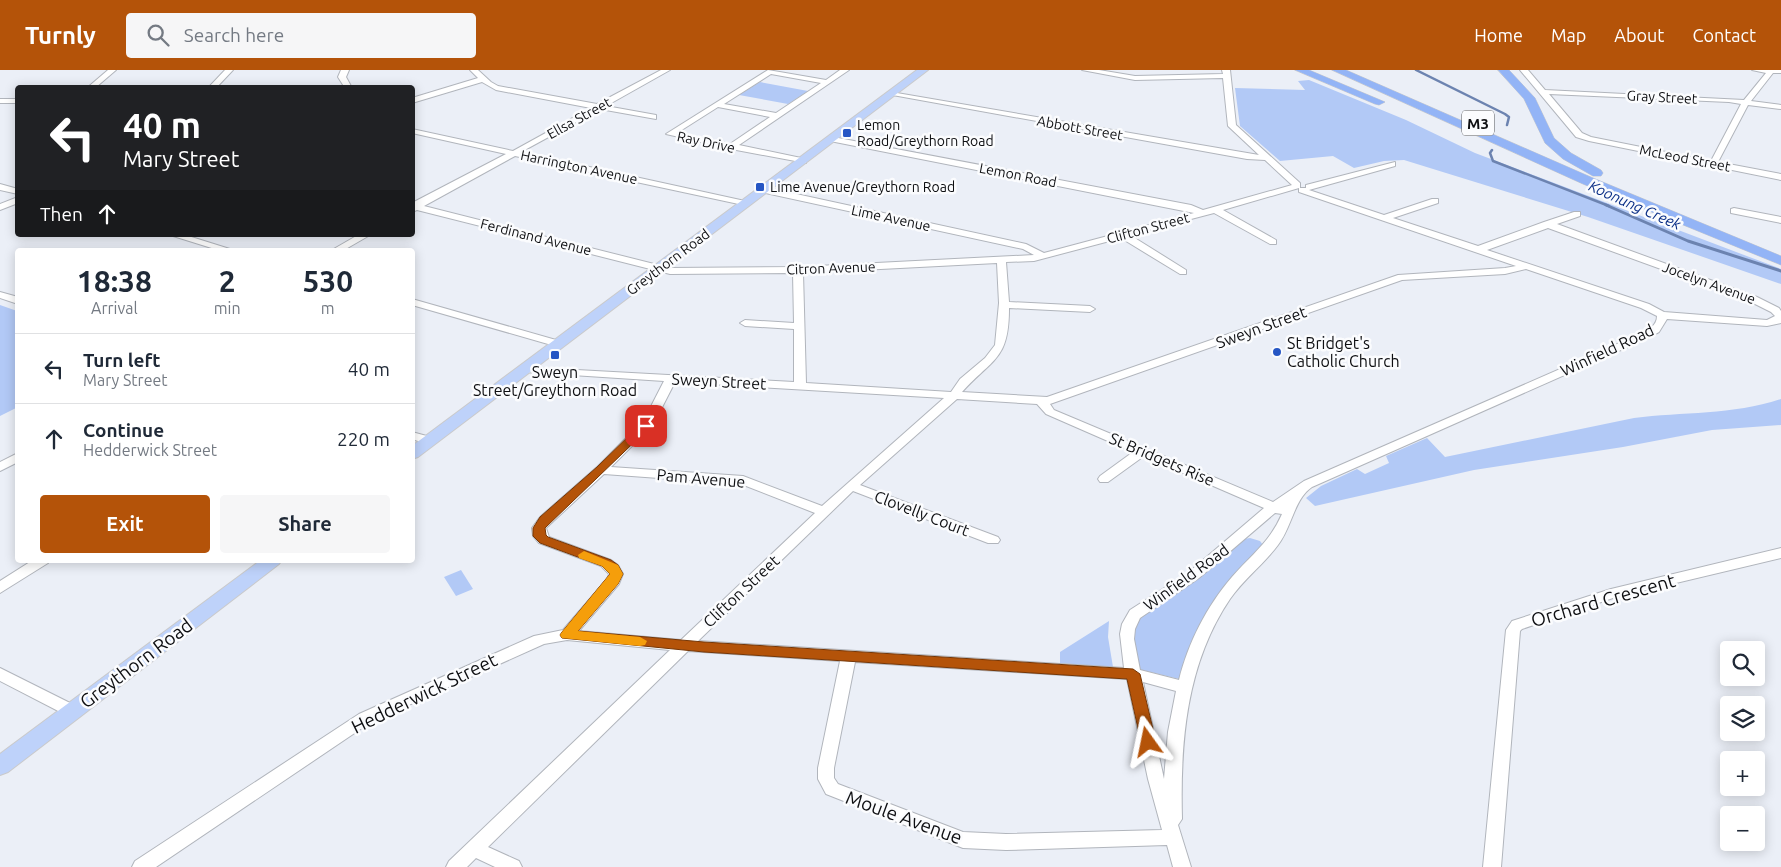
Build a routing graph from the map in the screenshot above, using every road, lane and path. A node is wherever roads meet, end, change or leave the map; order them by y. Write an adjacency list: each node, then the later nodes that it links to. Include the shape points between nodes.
1 (112, 70): 21 (street)
2 (229, 70): 22 (street)
3 (345, 70): 23 (street, via 342,77)
4 (474, 70): 19 (street)
5 (666, 70): 31 (street, Ellsa Street)
6 (845, 70): 20 (street)
7 (922, 70): 25 (main road, Greythorn Road)
8 (1086, 70): 18 (street, via 1132,78)
9 (1300, 70): 44 (highway)
10 (1337, 70): 44 (highway, M3)
11 (1357, 70): 44 (highway, M3)
12 (1503, 70): 44 (highway, via 1529,98 1549,140)
13 (1524, 70): 24 (street)
14 (1756, 70): 16 (street)
15 (772, 71): 20 (street); 30 (street, Ray Drive)
16 (1771, 71): 17 (street); 29 (street)
17 (1781, 71)
18 (1227, 73): 39 (street, Winfield Road, via 1232,126)
19 (482, 79): 26 (street); 31 (street, via 502,89)
20 (828, 82): 33 (street)
21 (94, 85)
22 (214, 85)
23 (347, 85)
24 (1543, 92): 29 (street, Gray Street); 42 (street, McLeod Street, via 1579,135)
25 (891, 94): 36 (main road, Greythorn Road); 39 (street, Abbott Street)
26 (415, 100)
27 (15, 101): 28 (street)
28 (0, 102)
29 (1746, 102): 32 (street, Gray Street); 42 (street)
30 (718, 104): 33 (street); 37 (street, Ray Drive, via 670,134)
31 (598, 107): 34 (street); 38 (street, Ellsa Street)
32 (1781, 107)
33 (778, 116): 37 (street)
34 (653, 117)
35 (415, 132): 38 (street, Harrington Avenue)
36 (832, 138): 40 (main road, Greythorn Road); 57 (street, Lemon Road, via 1191,208)
37 (732, 147): 40 (street, Ray Drive)
38 (514, 153): 51 (street, Harrington Avenue); 52 (street, Ellsa Street)
39 (1269, 158): 46 (street, Winfield Road)
40 (802, 161): 47 (main road, Greythorn Road)
41 (1392, 164): 46 (street, Clifton Street)
42 (1713, 164): 43 (street, McLeod Street)
43 (1781, 177)
44 (1594, 178): 68 (highway, M3); 72 (highway, M3)
45 (0, 187): 48 (street)
46 (1302, 187): 55 (street, Clifton Street); 59 (street, Winfield Road, via 1324,198)
47 (764, 190): 51 (main road, Greythorn Road); 70 (street, Lime Avenue, via 1018,246)
48 (15, 191)
49 (15, 201): 53 (street)
50 (1435, 201): 59 (street)
51 (745, 204): 74 (main road, Greythorn Road)
52 (415, 206)
53 (0, 207)
54 (415, 207): 74 (street, Ferdinand Avenue)
55 (1216, 210): 57 (street, Clifton Street); 65 (street)
56 (1734, 211): 60 (street)
57 (1203, 214): 62 (street, Clifton Street)
58 (1577, 214): 61 (street)
59 (1384, 218): 69 (street, Winfield Road)
60 (1781, 220)
61 (1547, 224): 69 (street); 82 (street, Jocelyn Avenue, via 1753,299 1780,316 1778,321 1767,323)
62 (1123, 235): 70 (street, Clifton Street); 76 (street)
63 (182, 237): 66 (street)
64 (361, 237): 67 (street)
65 (1274, 242)
66 (221, 248)
67 (341, 248)
68 (1781, 249)
69 (1477, 250): 73 (street, Winfield Road)
70 (1039, 257): 71 (street, Clifton Street)
71 (1006, 260): 75 (street, Citron Avenue); 80 (street, Clifton Street)
72 (1781, 261)
73 (1527, 266): 82 (street, Winfield Road, via 1644,306); 90 (street, Sweyn Street, via 1505,271 1401,277 1062,397)
74 (660, 268): 75 (street, Citron Avenue, via 679,272); 85 (main road, Greythorn Road)
75 (798, 270): 84 (street)
76 (1183, 272)
77 (0, 295): 78 (street)
78 (15, 300)
79 (415, 303): 85 (street)
80 (1003, 304): 81 (street); 89 (street, Clifton Street, via 1000,346)
81 (1090, 309)
82 (1662, 316): 100 (street, Winfield Road, via 1659,326 1644,336 1330,474 1300,490)
83 (745, 324): 84 (street)
84 (799, 326): 88 (street)
85 (560, 344): 86 (main road, Greythorn Road)
86 (526, 369): 87 (street, Sweyn Street); 92 (main road, Greythorn Road)
87 (670, 378): 88 (street, Sweyn Street); 97 (street, via 649,422)
88 (800, 386): 89 (street, Sweyn Street)
89 (950, 395): 90 (street, Sweyn Street); 99 (street, Clifton Street)
90 (1041, 401): 93 (street, St Bridgets Rise, via 1050,412)
91 (415, 436): 92 (street)
92 (430, 441): 94 (main road, Greythorn Road)
93 (1143, 451): 98 (street); 100 (street, St Bridgets Rise)
94 (415, 452)
95 (15, 459): 96 (street)
96 (0, 467)
97 (601, 470): 101 (street, Pam Avenue, via 743,480); 109 (street, via 539,528 544,540 606,563 616,574 614,581)
98 (1104, 479)
99 (851, 486): 101 (street, Clifton Street); 102 (street, Clovelly Court)
100 (1281, 510): 113 (street, Winfield Road, via 1135,614 1126,635); 114 (street, Winfield Road, via 1272,544 1234,584 1214,613 1198,643)
101 (826, 512): 110 (street, Clifton Street)
102 (993, 540)
103 (1781, 553): 104 (street, Orchard Crescent)
104 (1765, 557): 107 (street); 123 (street, Orchard Crescent, via 1611,594 1517,625 1512,630)
105 (39, 563): 108 (street)
106 (269, 563): 115 (main road, Greythorn Road)
107 (1781, 565)
108 (0, 588)
109 (567, 635): 110 (street, Hedderwick Street); 119 (street, Hedderwick Street, via 553,636 515,650 365,718)
110 (684, 645): 111 (street, Hedderwick Street); 118 (street, Clifton Street)
111 (848, 656): 113 (street, Hedderwick Street); 117 (street, Moule Avenue, via 826,768 826,780 832,790 963,840 1006,842)
112 (0, 674): 115 (street)
113 (1133, 674): 114 (street, Hedderwick Street); 117 (street, Winfield Road, via 1156,779)
114 (1184, 687): 117 (street, Winfield Road, via 1173,765)
115 (72, 711): 116 (main road, Greythorn Road)
116 (0, 766)
117 (1174, 837): 122 (street, Winfield Road)
118 (474, 849): 120 (street, Clifton Street); 121 (street)
119 (141, 867)
120 (455, 867)
121 (512, 867)
122 (1182, 867)
123 (1492, 867)

